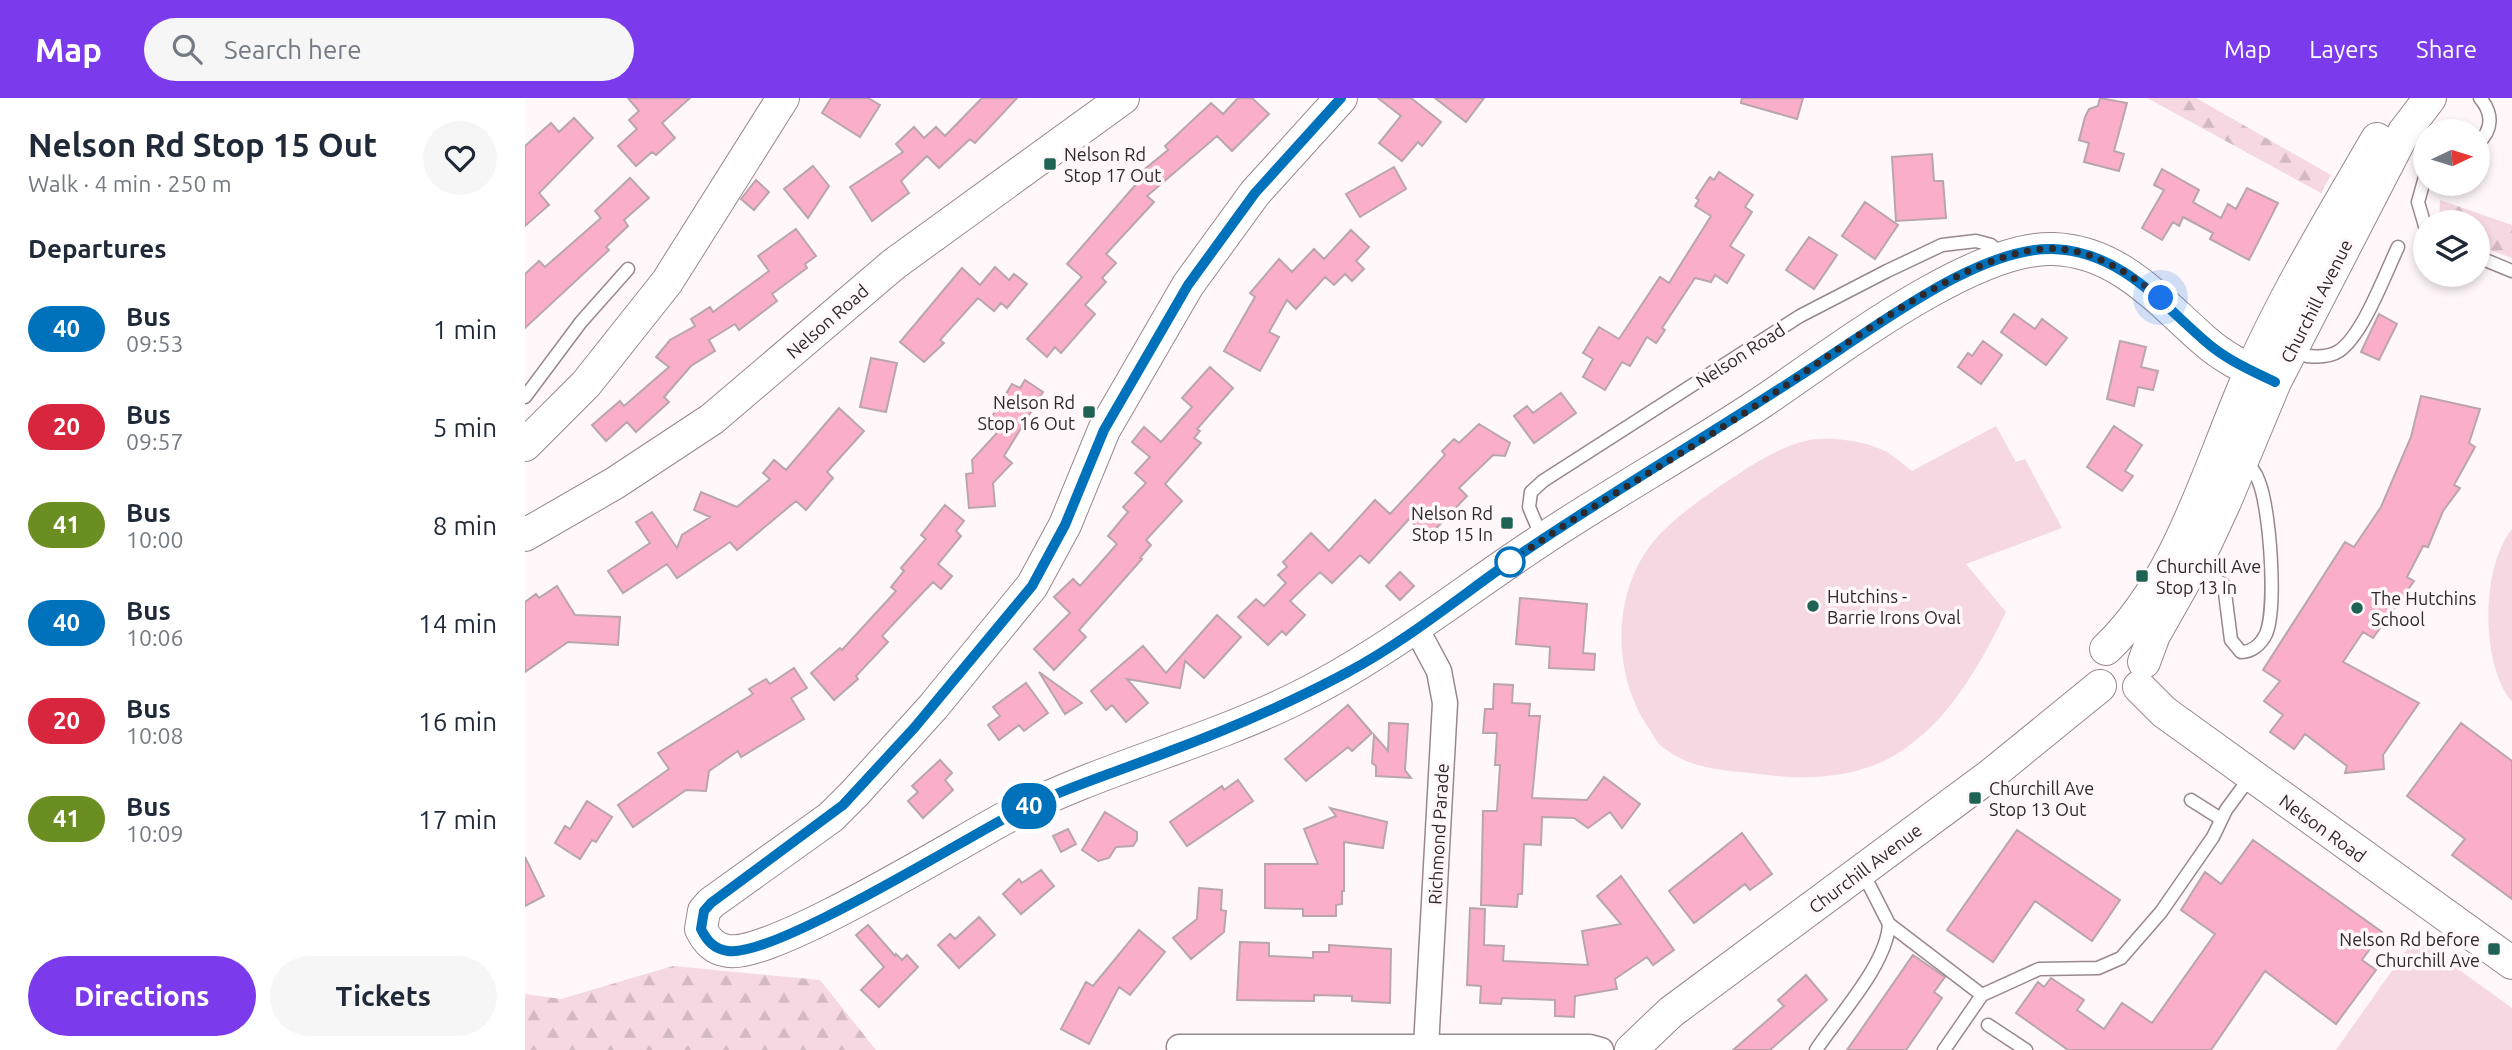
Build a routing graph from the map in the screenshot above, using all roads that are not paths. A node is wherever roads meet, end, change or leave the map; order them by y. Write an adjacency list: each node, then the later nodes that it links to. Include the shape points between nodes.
1 (783, 98): 16 (street, via 667,282 586,384)
2 (1123, 98): 19 (street, Nelson Road, via 894,264 712,419 626,477)
3 (1341, 98): 22 (street, via 1255,193 1188,285 1104,430 1065,525 1032,586 855,793 831,817 720,894 704,911 701,929 711,944 728,951 766,943 876,891 1017,811 1289,703 1354,669)
4 (2401, 98): 14 (street, Churchill Avenue, via 2326,226)
5 (2430, 98): 14 (street, Churchill Avenue, via 2404,132)
6 (2485, 100): 7 (lane)
7 (2489, 119)
8 (2398, 247): 13 (lane, via 2351,338 2339,351)
9 (2005, 258): 14 (street, via 2051,248 2086,253 2127,272 2207,343); 20 (street, via 1958,276 1883,321 1755,407); 20 (lane, Nelson Road, via 1976,241 1941,245 1800,316 1543,481 1531,492 1529,507)
10 (2490, 262): 12 (lane)
11 (628, 269): 15 (lane)
12 (2512, 271)
13 (2307, 356)
14 (2263, 376): 17 (street, Churchill Avenue); 18 (street, Churchill Avenue)
15 (525, 397)
16 (525, 445)
17 (2243, 461): 18 (lane); 21 (street, Churchill Avenue); 21 (lane, via 2260,484 2269,539 2265,636 2252,650 2241,652 2233,646 2224,585 2209,575)
18 (2211, 465): 23 (street, Churchill Avenue, via 2159,581 2132,624)
19 (525, 536)
20 (1542, 539): 22 (street)
21 (2187, 577): 24 (street, Churchill Avenue, via 2154,635)
22 (1416, 628): 35 (street, Richmond Parade, via 1439,671 1445,703)
23 (2106, 649): 24 (street, via 2129,646); 25 (street, via 2094,669)
24 (2142, 675): 25 (street, via 2119,696); 26 (street, Nelson Road, via 2164,712)
25 (2100, 686): 29 (street, Churchill Avenue, via 1992,774)
26 (2251, 776): 28 (lane); 31 (street, Nelson Road)
27 (2191, 800): 28 (lane)
28 (2221, 819): 32 (lane, via 2161,912 2121,958 2098,968 2039,969)
29 (1862, 870): 30 (lane); 37 (street, Churchill Avenue, via 1671,1012)
30 (1889, 923): 32 (lane); 38 (lane, via 1879,961)
31 (2512, 962)
32 (1982, 995): 39 (lane)
33 (1988, 1025): 40 (lane)
34 (1179, 1046): 35 (street)
35 (1426, 1047): 36 (street)
36 (1601, 1050)
37 (1631, 1050)
38 (1816, 1050)
39 (1944, 1050)
40 (2025, 1050)

